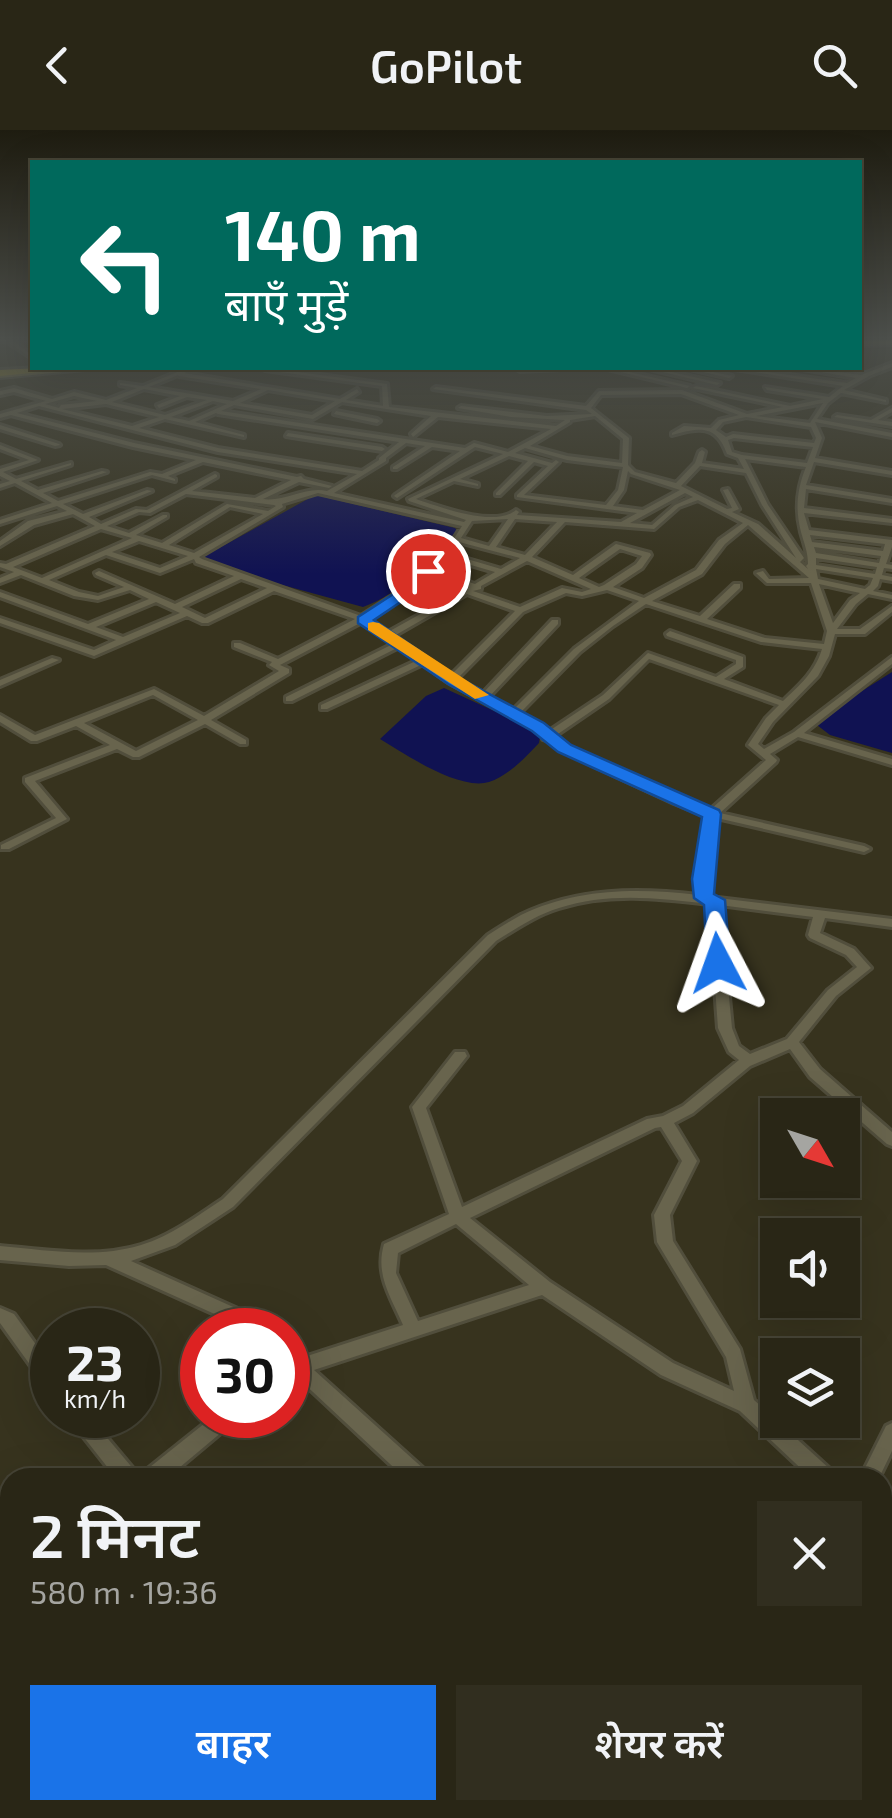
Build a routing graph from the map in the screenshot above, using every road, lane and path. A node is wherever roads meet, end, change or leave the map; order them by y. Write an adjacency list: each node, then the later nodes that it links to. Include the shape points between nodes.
1 (25, 417): 33 (street)
2 (92, 417): 28 (street)
3 (164, 417): 23 (street); 28 (street)
4 (206, 417): 23 (street)
5 (242, 417): 22 (street)
6 (358, 417): 17 (street)
7 (434, 417): 35 (street)
8 (453, 417): 27 (street)
9 (545, 417): 20 (street)
10 (578, 417): 20 (street)
11 (598, 417): 61 (street, via 626,438)
12 (743, 417): 29 (street, via 721,421)
13 (757, 417): 21 (street)
14 (817, 417): 21 (street)
15 (843, 417): 18 (street); 21 (street)
16 (880, 417): 18 (street)
17 (364, 418): 19 (street)
18 (874, 420): 24 (street)
19 (378, 421)
20 (568, 421): 27 (street)
21 (814, 421): 32 (street); 49 (street, via 820,433)
22 (268, 422): 25 (street); 31 (street)
23 (190, 423): 31 (street)
24 (892, 424)
25 (304, 425): 34 (street, via 288,435); 35 (street)
26 (0, 427): 38 (street)
27 (558, 428): 40 (street)
28 (130, 429): 33 (street); 44 (street)
29 (713, 430): 30 (street); 36 (street)
30 (674, 434)
31 (240, 435): 44 (street)
32 (892, 435)
33 (102, 437): 37 (street); 53 (street)
34 (304, 437): 42 (street, via 298,442); 43 (street)
35 (409, 438): 39 (street); 65 (street)
36 (725, 439): 49 (street); 52 (street, via 729,453)
37 (92, 440)
38 (57, 445)
39 (431, 445): 45 (street); 60 (street)
40 (523, 446): 47 (street); 50 (street)
41 (0, 447): 46 (street)
42 (341, 448)
43 (382, 448)
44 (219, 449): 53 (street); 59 (street)
45 (463, 450): 47 (street); 86 (street, via 444,469 393,496)
46 (15, 452): 51 (street); 63 (street, via 35,460)
47 (506, 452): 54 (street); 70 (street)
48 (702, 452): 57 (street)
49 (812, 455): 52 (street); 55 (street); 66 (street); 75 (street)
50 (562, 456): 58 (street); 61 (street)
51 (0, 457)
52 (741, 457): 62 (street)
53 (206, 458): 67 (street); 69 (street)
54 (533, 459): 58 (street); 82 (street)
55 (887, 463)
56 (69, 464): 72 (street)
57 (698, 464): 62 (street); 76 (street)
58 (553, 465): 84 (street, via 518,496)
59 (322, 466): 65 (street); 69 (street)
60 (394, 468)
61 (625, 468): 76 (street); 90 (street)
62 (747, 471): 121 (street, via 800,558)
63 (0, 472): 72 (street)
64 (104, 472): 81 (street)
65 (364, 473): 77 (street)
66 (892, 473)
67 (161, 476): 71 (street); 89 (street, via 152,473)
68 (215, 476): 80 (street)
69 (298, 479): 77 (street); 85 (street)
70 (453, 479): 73 (street); 86 (street)
71 (173, 480)
72 (15, 482): 74 (street); 81 (street)
73 (476, 485)
74 (0, 486)
75 (802, 487): 87 (street); 92 (street)
76 (680, 489): 83 (street); 96 (street)
77 (332, 490): 88 (street); 104 (street)
78 (726, 490): 93 (street, via 736,509)
79 (150, 491): 99 (street)
80 (182, 492): 85 (street); 107 (street, via 148,512)
81 (36, 493): 89 (street)
82 (498, 494)
83 (699, 496): 93 (street); 106 (street, via 654,526)
84 (529, 499): 90 (street); 100 (street)
85 (258, 500): 88 (street)
86 (410, 500): 104 (street)
87 (892, 501)
88 (276, 503): 95 (street, via 281,506)
89 (56, 504): 94 (street); 98 (street)
90 (609, 506): 96 (street)
91 (0, 510): 98 (street)
92 (800, 510): 102 (street); 108 (street)
93 (728, 511): 105 (street)
94 (73, 512): 99 (street); 112 (street, via 31,523)
95 (264, 512): 114 (street, via 229,504); 117 (street)
96 (644, 512): 106 (street)
97 (165, 516): 109 (street)
98 (13, 517): 103 (street)
99 (83, 517): 107 (street)
100 (512, 517): 101 (street); 104 (street); 115 (street)
101 (562, 521): 106 (street); 119 (street)
102 (892, 521)
103 (0, 522)
104 (469, 522): 110 (street)
105 (748, 522): 121 (street); 145 (street, via 699,572)
106 (622, 524)
107 (100, 526): 109 (street); 122 (street)
108 (806, 532): 111 (street); 113 (street)
109 (135, 537): 114 (street); 116 (street)
110 (459, 540): 115 (street); 124 (street)
111 (891, 542): 120 (street)
112 (0, 544)
113 (808, 544): 120 (street); 123 (street)
114 (164, 545): 117 (street)
115 (491, 549): 119 (street)
116 (107, 553): 117 (street, via 160,571); 134 (street)
117 (195, 556): 130 (street)
118 (450, 556): 126 (street)
119 (527, 558): 126 (street); 132 (street)
120 (887, 561): 123 (street); 129 (street)
121 (796, 562): 123 (street)
122 (3, 566): 125 (street)
123 (812, 570): 128 (street, via 773,582); 129 (street); 140 (street); 155 (street)
124 (428, 571): 136 (street); 152 (street)
125 (20, 572): 133 (street); 134 (street)
126 (502, 572): 136 (street)
127 (99, 573): 137 (street)
128 (760, 573)
129 (879, 574): 131 (street); 140 (street)
130 (240, 576): 138 (street); 146 (street)
131 (892, 578)
132 (572, 579): 139 (street); 139 (street, via 620,546 647,555)
133 (0, 581)
134 (40, 581): 137 (street, via 98,598)
135 (737, 586): 150 (street)
136 (478, 587): 141 (street)
137 (129, 588): 144 (street)
138 (273, 588): 149 (street, via 205,622); 152 (street)
139 (603, 588): 145 (street); 148 (street, via 566,590)
140 (869, 590): 143 (street); 155 (street)
141 (468, 592): 148 (street); 157 (street)
142 (0, 594): 154 (street)
143 (892, 596)
144 (153, 600): 146 (street); 154 (street)
145 (645, 601): 150 (street); 173 (street, via 572,656)
146 (174, 608): 149 (street)
147 (892, 608): 155 (street, via 862,632)
148 (520, 610): 166 (street)
149 (186, 613): 158 (street)
150 (703, 618): 161 (street, via 764,640)
151 (0, 620): 158 (street, via 89,653)
152 (364, 620): 157 (street); 165 (street)
153 (555, 622): 169 (street)
154 (89, 627): 158 (street)
155 (831, 631): 161 (street)
156 (670, 634): 167 (street, via 740,659 740,666)
157 (388, 636): 159 (street)
158 (123, 640)
159 (399, 644): 164 (street); 170 (street)
160 (237, 645): 165 (street)
161 (827, 648): 171 (street, via 814,676)
162 (55, 660): 168 (street)
163 (892, 660): 177 (street)
164 (423, 661): 166 (street); 172 (street)
165 (280, 662): 175 (street, via 274,665 286,671)
166 (451, 680): 169 (street)
167 (717, 680): 171 (street); 178 (street, via 648,656 606,697)
168 (0, 683)
169 (484, 696): 173 (street)
170 (289, 700)
171 (784, 704): 181 (street, via 753,745)
172 (324, 707)
173 (513, 715): 178 (street)
174 (0, 718): 176 (street, via 34,740)
175 (202, 722): 176 (street, via 154,692); 179 (street); 180 (street, via 136,756)
176 (80, 724): 180 (street)
177 (797, 734): 181 (street); 182 (street)
178 (546, 737): 183 (street)
179 (244, 742)
180 (118, 746): 184 (street, via 29,780 62,819)
181 (765, 752): 183 (street, via 772,760)
182 (892, 762)
183 (712, 814): 185 (street); 186 (street, via 706,841)
184 (5, 846)
185 (864, 850)
186 (709, 899): 187 (street); 191 (street, via 724,1028 734,1049); 196 (street, via 602,893 511,924 228,1202 186,1234)
187 (820, 913): 188 (street); 189 (street, via 814,935 866,968 832,992)
188 (892, 923)
189 (792, 1042): 191 (street); 193 (street, via 815,1073)
190 (460, 1056): 194 (street, via 420,1107)
191 (750, 1061): 192 (street)
192 (666, 1123): 194 (street); 204 (street, via 690,1161 662,1215 665,1242 734,1355)
193 (892, 1140)
194 (458, 1216): 197 (street); 200 (street, via 390,1250 388,1273)
195 (0, 1253): 196 (street)
196 (111, 1260): 198 (street)
197 (544, 1287): 200 (street); 204 (street, via 667,1369)
198 (218, 1308)
199 (0, 1315): 201 (street)
200 (414, 1328): 202 (street)
201 (30, 1350)
202 (310, 1360)
203 (310, 1383): 210 (street)
204 (746, 1405): 211 (street)
205 (892, 1432): 212 (street)
206 (96, 1438): 208 (street)
207 (201, 1438): 209 (street)
208 (120, 1468)
209 (164, 1468)
210 (408, 1468)
211 (814, 1468)
212 (874, 1468)

